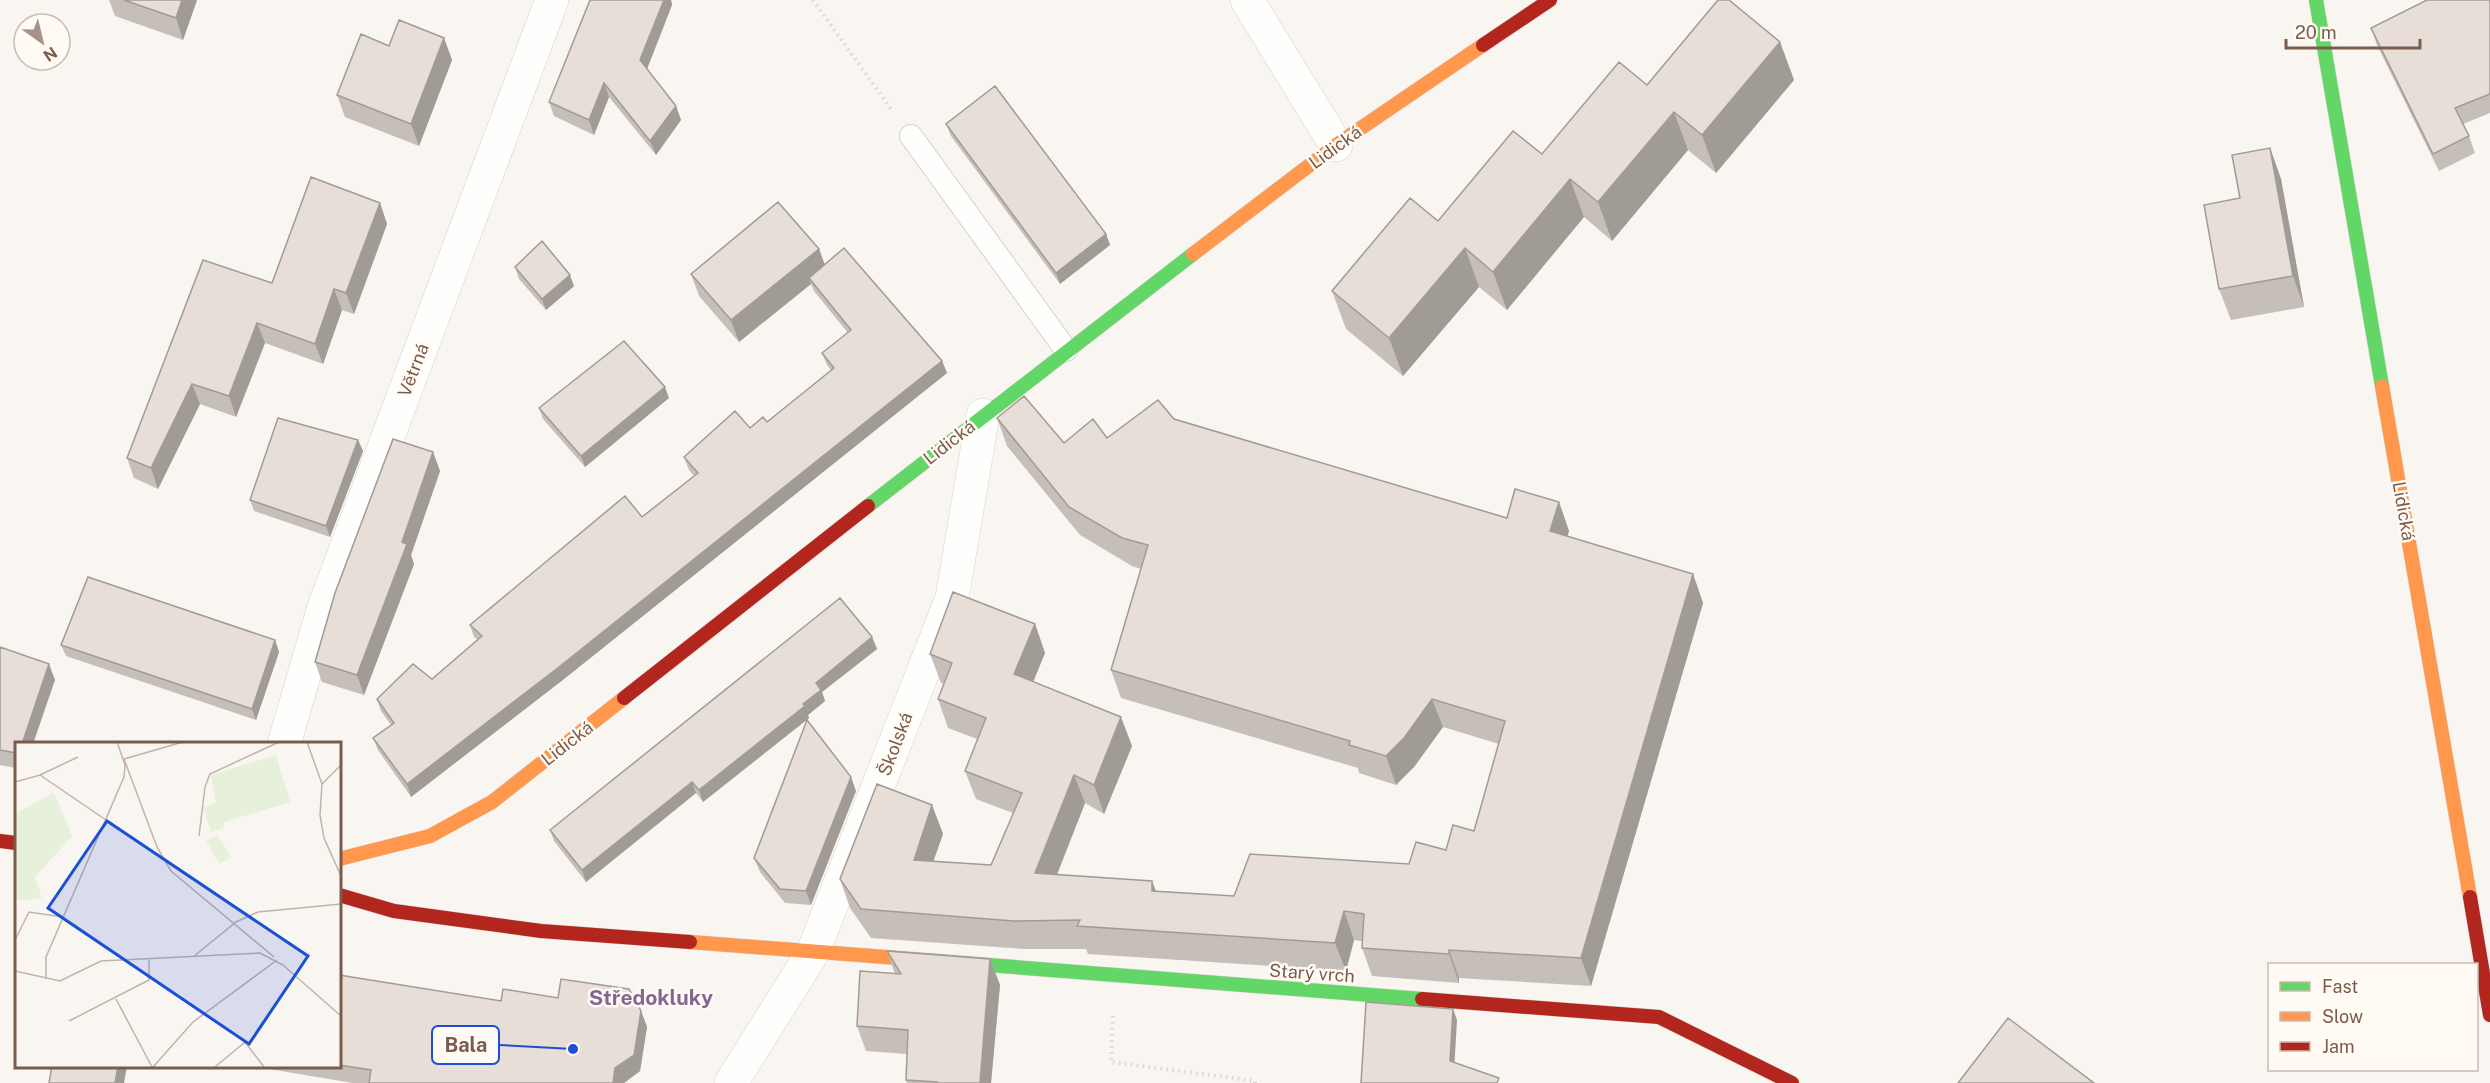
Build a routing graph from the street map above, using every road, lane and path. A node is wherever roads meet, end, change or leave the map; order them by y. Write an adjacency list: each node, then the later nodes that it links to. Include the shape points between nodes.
1 (552, 0): 10 (street, Větrná, via 324,607)
2 (813, 0): 6 (path)
3 (1247, 0): 7 (street)
4 (1550, 0): 7 (street, Lidická)
5 (2322, 2): 17 (street, Lidická)
6 (911, 136): 8 (lane)
7 (1336, 145): 8 (street, Lidická)
8 (1066, 350): 9 (street, Lidická)
9 (983, 415): 13 (street, Lidická, via 492,802 430,837); 15 (street, Školská, via 952,598)
10 (285, 742)
11 (0, 841): 12 (street)
12 (15, 843)
13 (340, 859)
14 (340, 895): 15 (street, Starý vrch, via 394,911 541,931)
15 (813, 952): 16 (street, Starý vrch); 18 (street, Školská)
16 (1114, 976): 19 (path, via 1111,1062); 20 (street, Starý vrch, via 1659,1017)
17 (2490, 1015)
18 (731, 1083)
19 (1255, 1083)
20 (1792, 1083)

